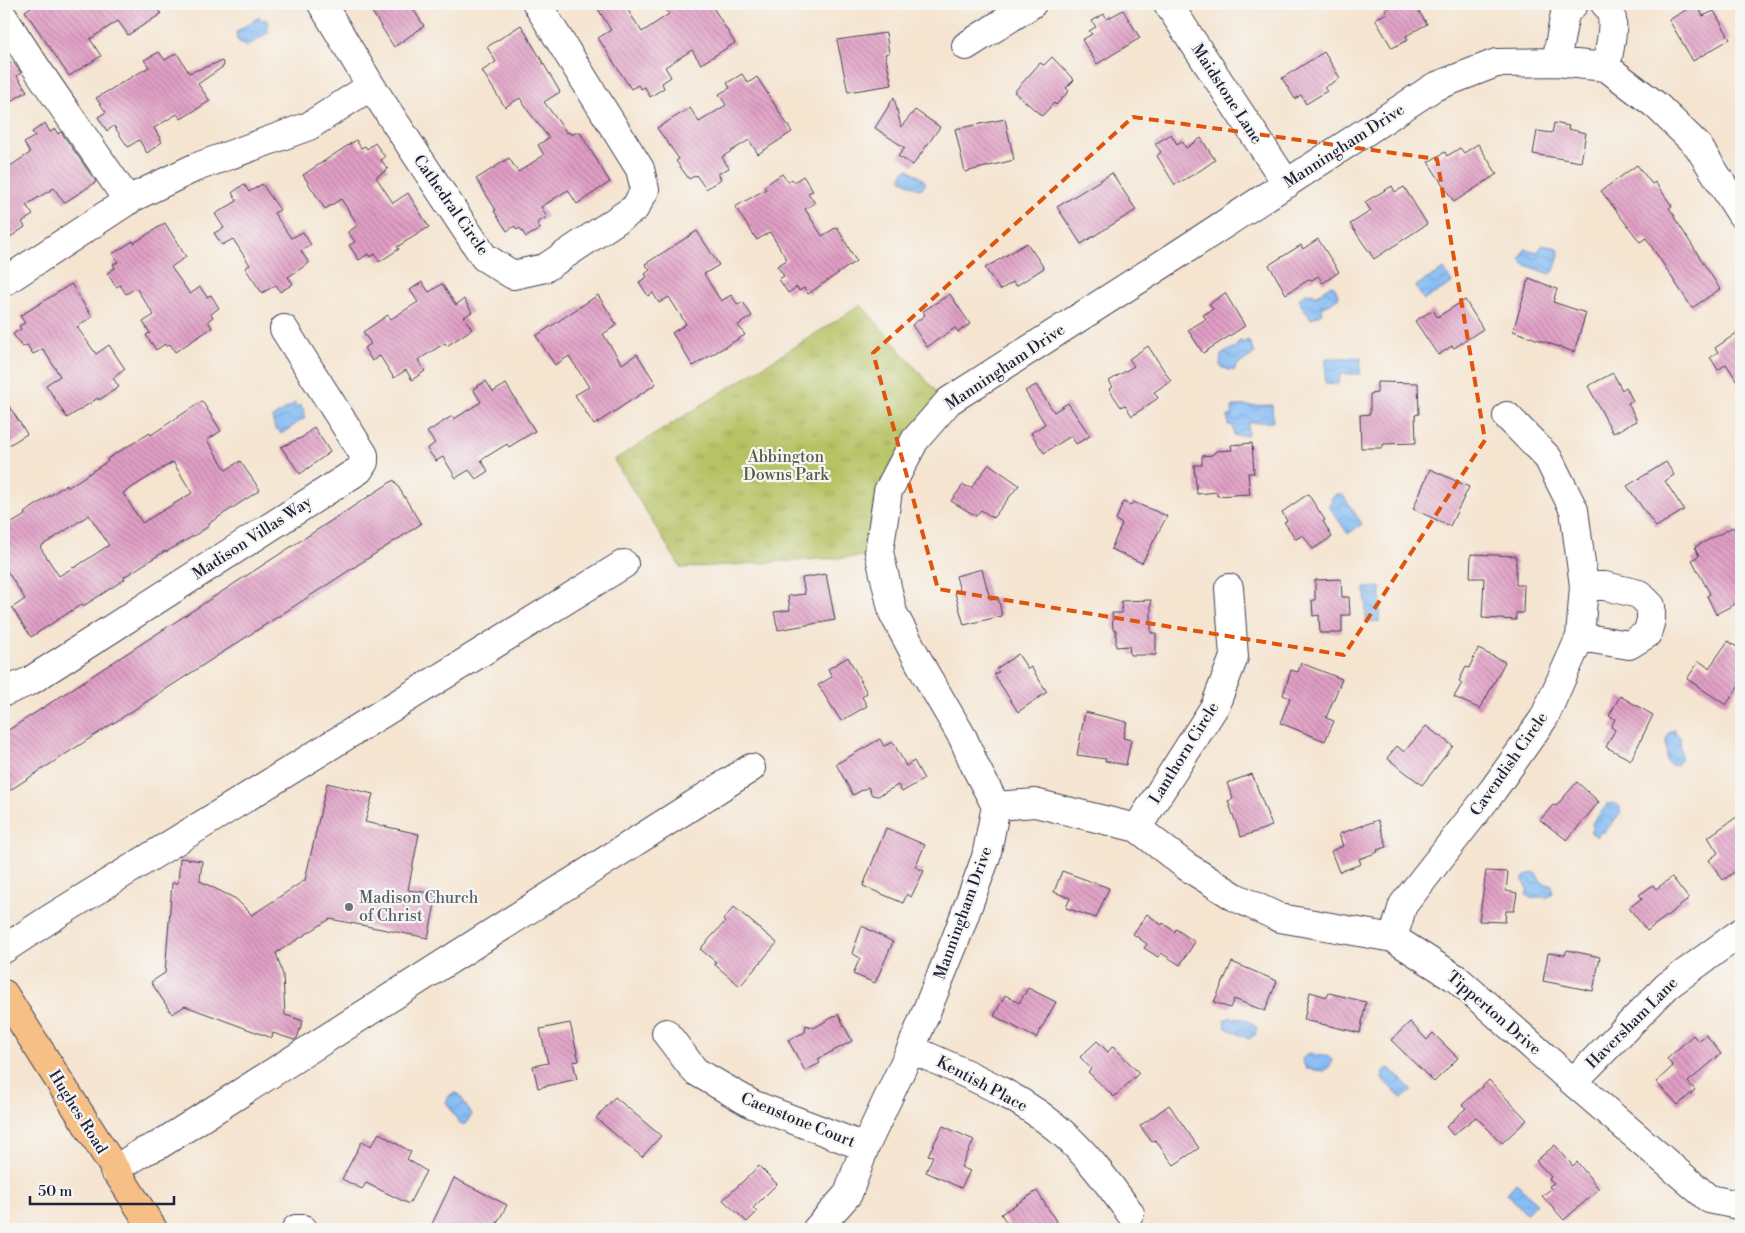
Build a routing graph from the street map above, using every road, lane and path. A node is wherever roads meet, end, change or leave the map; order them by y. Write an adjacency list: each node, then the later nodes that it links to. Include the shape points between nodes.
1 (322, 4): 11 (street, Cathedral Circle)
2 (537, 4): 11 (street, Cathedral Circle, via 640,169 645,190 635,208 545,268 513,275 484,256)
3 (1032, 4): 8 (street)
4 (1168, 4): 12 (street, Maidstone Lane)
5 (1574, 4): 9 (street, via 1564,13)
6 (1605, 4): 10 (street, via 1613,24)
7 (4, 18): 13 (street)
8 (966, 46)
9 (1556, 62): 10 (street, Manningham Drive); 12 (street, Manningham Drive, via 1496,63 1434,87)
10 (1606, 67): 14 (street, via 1657,106 1698,146)
11 (371, 86): 13 (street, via 309,126 194,168)
12 (1287, 184): 24 (street, Manningham Drive, via 949,401 915,440 888,491 879,552 893,612 963,738)
13 (128, 201): 15 (street)
14 (1741, 214)
15 (4, 282)
16 (284, 329): 22 (street, Madison Villas Way, via 364,455 359,470 30,681)
17 (1507, 416): 19 (street, Cavendish Circle, via 1548,458 1574,510)
18 (624, 564): 28 (street)
19 (1584, 586): 21 (street, Cavendish Circle); 21 (street, via 1605,586 1639,594 1651,606 1651,620 1647,634 1629,645)
20 (1229, 588): 25 (street, Lanthorn Circle, via 1234,657 1216,706)
21 (1580, 637): 27 (street, Cavendish Circle, via 1544,718 1403,906)
22 (4, 692)
23 (751, 768): 34 (street, via 167,1140)
24 (996, 806): 25 (street, Tipperton Drive, via 1035,803); 31 (street, Manningham Drive, via 986,858)
25 (1137, 828): 27 (street, Tipperton Drive, via 1186,866 1235,897 1280,918)
26 (1741, 932): 32 (street, Haversham Lane, via 1667,986)
27 (1393, 938): 32 (street, Tipperton Drive, via 1457,979)
28 (4, 950)
29 (8, 1009): 34 (main road, Hughes Road)
30 (666, 1033): 33 (street, Caenstone Court, via 695,1071 752,1104)
31 (912, 1048): 33 (street, Manningham Drive); 36 (street, Kentish Place, via 987,1083 1067,1136)
32 (1573, 1082): 35 (street, Tipperton Drive, via 1709,1199)
33 (866, 1147): 40 (street, Manningham Drive, via 848,1194)
34 (114, 1170): 37 (main road, Hughes Road)
35 (1738, 1205)
36 (1130, 1213)
37 (153, 1229)
38 (296, 1229): 39 (street)
39 (303, 1229)
40 (817, 1229)

